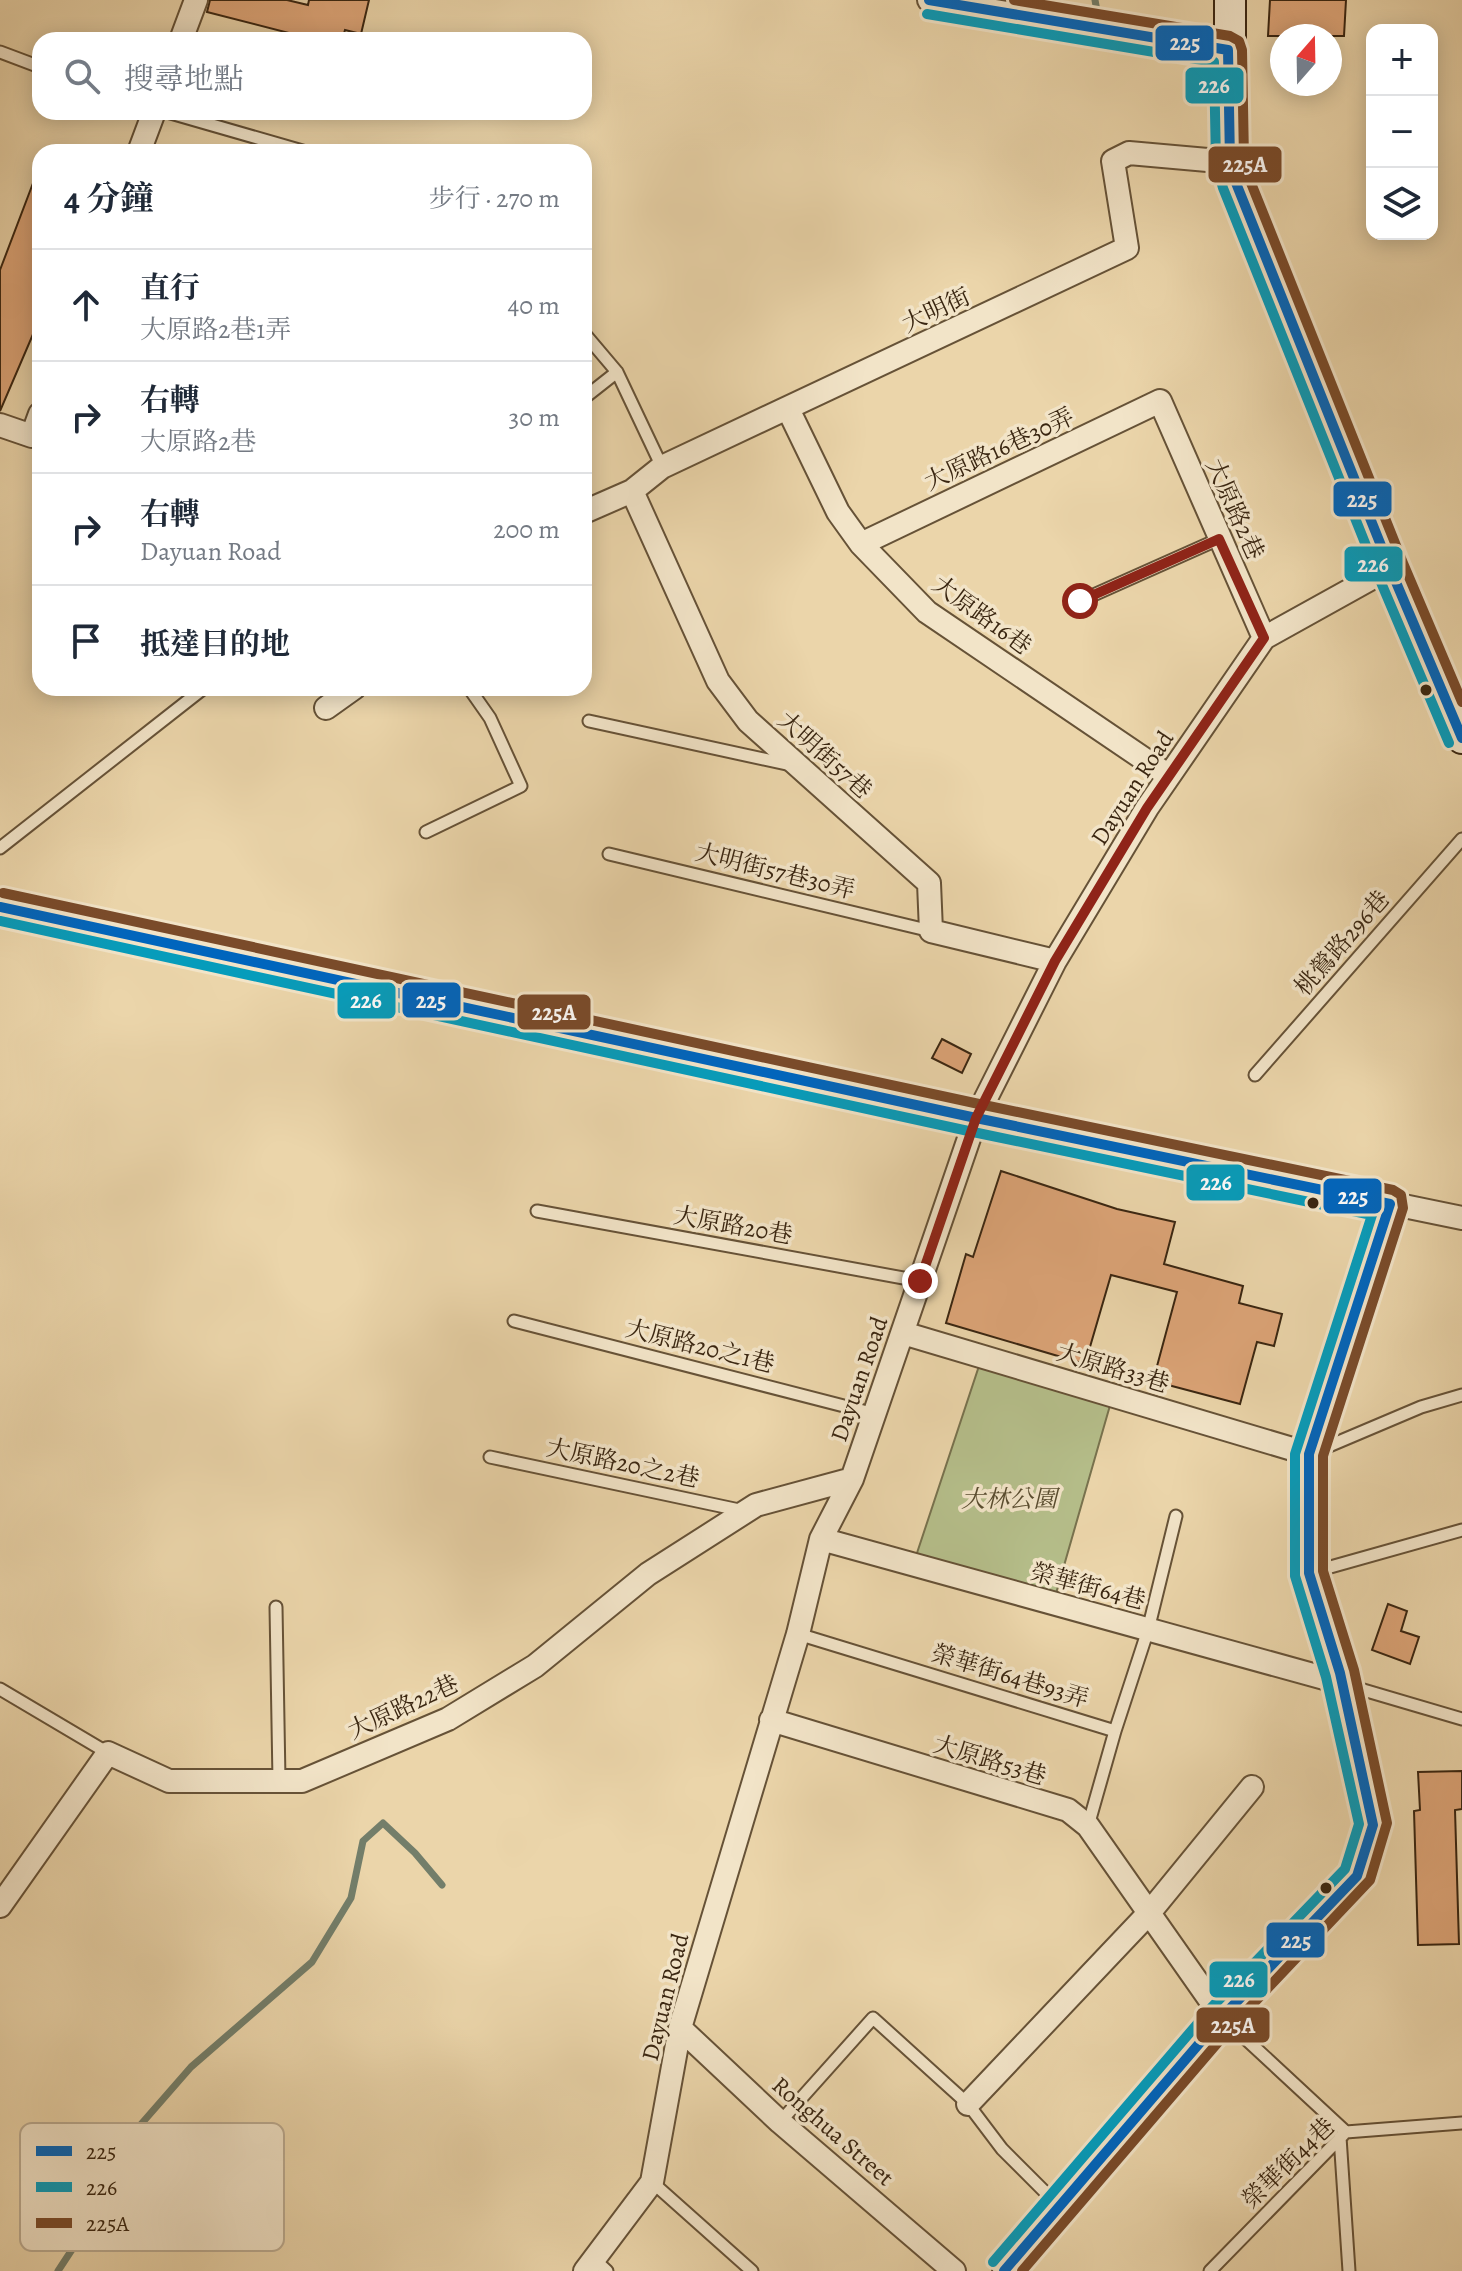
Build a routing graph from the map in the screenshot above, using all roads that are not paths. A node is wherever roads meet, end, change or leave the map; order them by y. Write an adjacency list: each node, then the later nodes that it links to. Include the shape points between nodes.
1 (196, 0): 4 (street)
2 (929, 0): 5 (street)
3 (1230, 0): 5 (main road)
4 (184, 32)
5 (1228, 50): 12 (main road)
6 (0, 52): 7 (lane)
7 (32, 64)
8 (151, 120): 10 (street)
9 (195, 120): 11 (lane)
10 (142, 144)
11 (278, 144)
12 (1230, 162): 17 (street, 大明街, via 1129,153 1113,161 1127,248); 25 (main road)
13 (592, 342): 14 (lane)
14 (617, 372): 15 (lane); 20 (lane)
15 (592, 392)
16 (1160, 401): 23 (street, 大原路2巷); 24 (street, 大原路16巷30弄)
17 (788, 409): 20 (street, 大明街); 24 (street, 大原路16巷, via 838,512)
18 (0, 425): 19 (street)
19 (32, 436)
20 (662, 467): 21 (street, 大明街)
21 (632, 491): 22 (street, 大明街); 32 (street, 大明街57巷, via 718,681 748,721)
22 (592, 508)
23 (1219, 539): 26 (lane); 27 (street, 大原路2巷)
24 (861, 544): 33 (street, 大原路16巷, via 927,612)
25 (1390, 568): 27 (street, Dayuan Road); 31 (main road)
26 (1080, 601)
27 (1264, 638): 33 (street, Dayuan Road)
28 (194, 696): 36 (lane)
29 (475, 696): 34 (lane, via 521,786)
30 (589, 721): 32 (lane)
31 (1462, 738)
32 (799, 767): 39 (street, 大明街57巷, via 929,883)
33 (1169, 776): 40 (street, Dayuan Road)
34 (426, 832)
35 (1462, 839): 41 (lane, 桃鶯路296巷)
36 (0, 848)
37 (609, 854): 39 (lane, 大明街57巷30弄)
38 (0, 907): 42 (street)
39 (931, 931): 40 (street)
40 (1055, 961): 42 (street, Dayuan Road)
41 (1255, 1075)
42 (976, 1118): 43 (street); 46 (street, Dayuan Road)
43 (1390, 1204): 45 (street); 51 (street)
44 (537, 1211): 46 (lane, 大原路20巷)
45 (1462, 1218)
46 (920, 1281): 48 (street, Dayuan Road)
47 (514, 1321): 50 (lane, 大原路20之1巷)
48 (903, 1333): 50 (street, Dayuan Road); 51 (street, 大原路33巷)
49 (1462, 1395): 51 (lane)
50 (875, 1414): 53 (street, Dayuan Road)
51 (1309, 1454): 58 (street)
52 (490, 1457): 54 (lane, 大原路20之2巷)
53 (852, 1479): 54 (street, 大原路22巷); 57 (street, Dayuan Road)
54 (746, 1511): 68 (street, 大原路22巷, via 648,1574 535,1666 448,1719 302,1781)
55 (1176, 1516): 60 (lane)
56 (1462, 1530): 58 (lane)
57 (821, 1539): 60 (street, 榮華街64巷); 61 (street, Dayuan Road)
58 (1309, 1573): 62 (street)
59 (276, 1607): 68 (lane)
60 (1148, 1630): 62 (street, 榮華街64巷); 66 (lane)
61 (798, 1634): 65 (street, Dayuan Road); 66 (lane, 榮華街64巷93弄)
62 (1342, 1683): 64 (lane, 榮華街64巷); 73 (street, via 1373,1825 1357,1876)
63 (0, 1689): 67 (lane)
64 (1462, 1719)
65 (771, 1720): 70 (street, 大原路53巷, via 1068,1810); 74 (street, Dayuan Road)
66 (1115, 1731): 70 (lane, 榮華街64巷93弄)
67 (108, 1753): 68 (street, 大原路22巷, via 169,1781); 71 (street)
68 (279, 1780)
69 (1252, 1787): 72 (street)
70 (1088, 1826): 72 (street, 大原路53巷)
71 (0, 1906)
72 (1149, 1913): 73 (street, 大原路53巷); 75 (street)
73 (1222, 2017): 78 (lane); 80 (street)
74 (680, 2028): 76 (street, Ronghua Street); 79 (street, Dayuan Road)
75 (968, 2104): 76 (lane, via 873,2018); 80 (lane, via 1002,2149)
76 (780, 2122): 83 (street, Ronghua Street)
77 (1462, 2123): 78 (lane, 榮華街44巷)
78 (1343, 2134): 85 (lane, 榮華街44巷); 86 (lane)
79 (652, 2182): 81 (street, Dayuan Road); 82 (lane)
80 (1060, 2207): 84 (street)
81 (596, 2267)
82 (752, 2271)
83 (954, 2271)
84 (1004, 2271)
85 (1210, 2271)
86 (1349, 2271)

